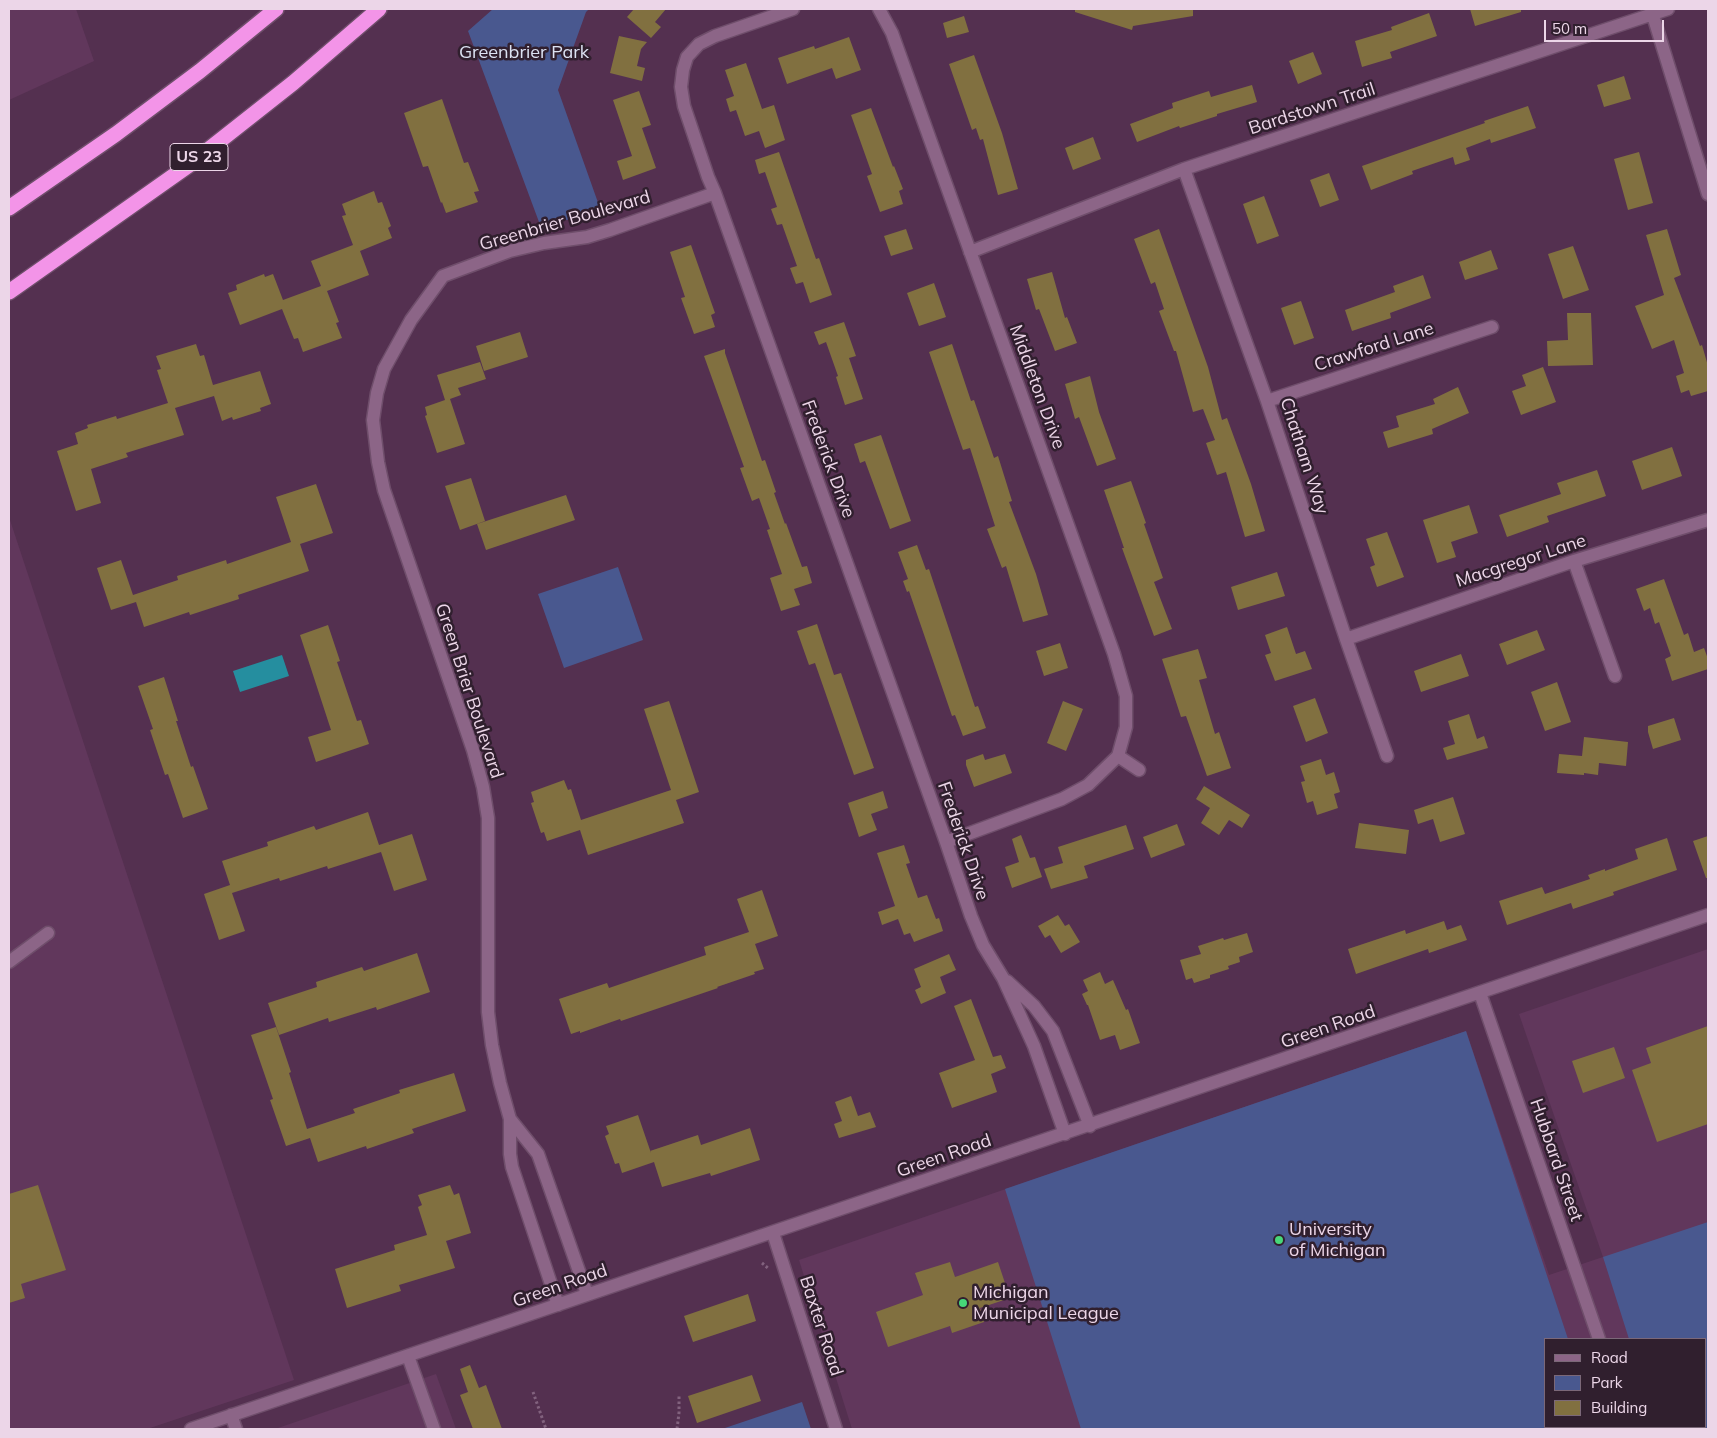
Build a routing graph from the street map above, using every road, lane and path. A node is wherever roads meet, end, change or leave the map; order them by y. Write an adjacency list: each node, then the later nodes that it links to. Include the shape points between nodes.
1 (276, 9): 10 (highway, via 132,123)
2 (379, 9): 12 (highway, US 23, via 293,83 189,165)
3 (793, 9): 8 (street, Frederick Drive, via 715,36 699,44 687,57 682,70 684,106)
4 (879, 9): 11 (street, Middleton Drive, via 892,32)
5 (1668, 9): 6 (street, Bardstown Trail)
6 (1652, 12): 7 (street, Bardstown Trail); 9 (street)
7 (1184, 169): 11 (street, Bardstown Trail); 15 (street, Chatham Way)
8 (715, 193): 14 (street, Greenbrier Boulevard, via 610,230 510,251 443,276 411,320); 23 (street, Frederick Drive)
9 (1708, 194)
10 (9, 208)
11 (970, 252): 20 (street, Middleton Drive, via 1114,654 1126,696 1126,727)
12 (9, 292)
13 (1492, 327): 15 (street, Crawford Lane)
14 (384, 369): 29 (street, Green Brier Boulevard, via 373,420 384,490 483,787 488,818 488,1012)
15 (1267, 401): 18 (street, Chatham Way)
16 (1708, 520): 17 (street, Macgregor Lane)
17 (1574, 561): 18 (street, Macgregor Lane); 19 (street)
18 (1346, 638): 21 (street, Chatham Way)
19 (1614, 676)
20 (1118, 756): 22 (street); 23 (street, via 1088,785 1062,799)
21 (1387, 756)
22 (1139, 770)
23 (946, 842): 27 (street, Frederick Drive, via 983,945)
24 (1708, 916): 28 (street, Green Road)
25 (48, 933): 26 (street)
26 (9, 962)
27 (1003, 978): 30 (street, Frederick Drive, via 1034,1006 1054,1031); 31 (street, Frederick Drive, via 1034,1046)
28 (1480, 993): 30 (street, Green Road); 35 (street, Hubbard Street)
29 (510, 1119): 33 (street, Green Brier Boulevard, via 538,1154); 34 (street, Green Brier Boulevard, via 512,1167)
30 (1090, 1126): 31 (street, Green Road)
31 (1065, 1134): 32 (street, Green Road)
32 (773, 1233): 33 (street, Green Road); 45 (street, Baxter Road)
33 (587, 1294): 34 (street, Green Road)
34 (558, 1305): 36 (street, Green Road)
35 (1599, 1338)
36 (408, 1356): 39 (street, Green Road); 42 (street)
37 (533, 1392): 43 (path)
38 (680, 1394): 44 (path)
39 (231, 1416): 40 (street, Green Road); 41 (street)
40 (190, 1429)
41 (236, 1429)
42 (434, 1429)
43 (546, 1429)
44 (677, 1429)
45 (836, 1429)

